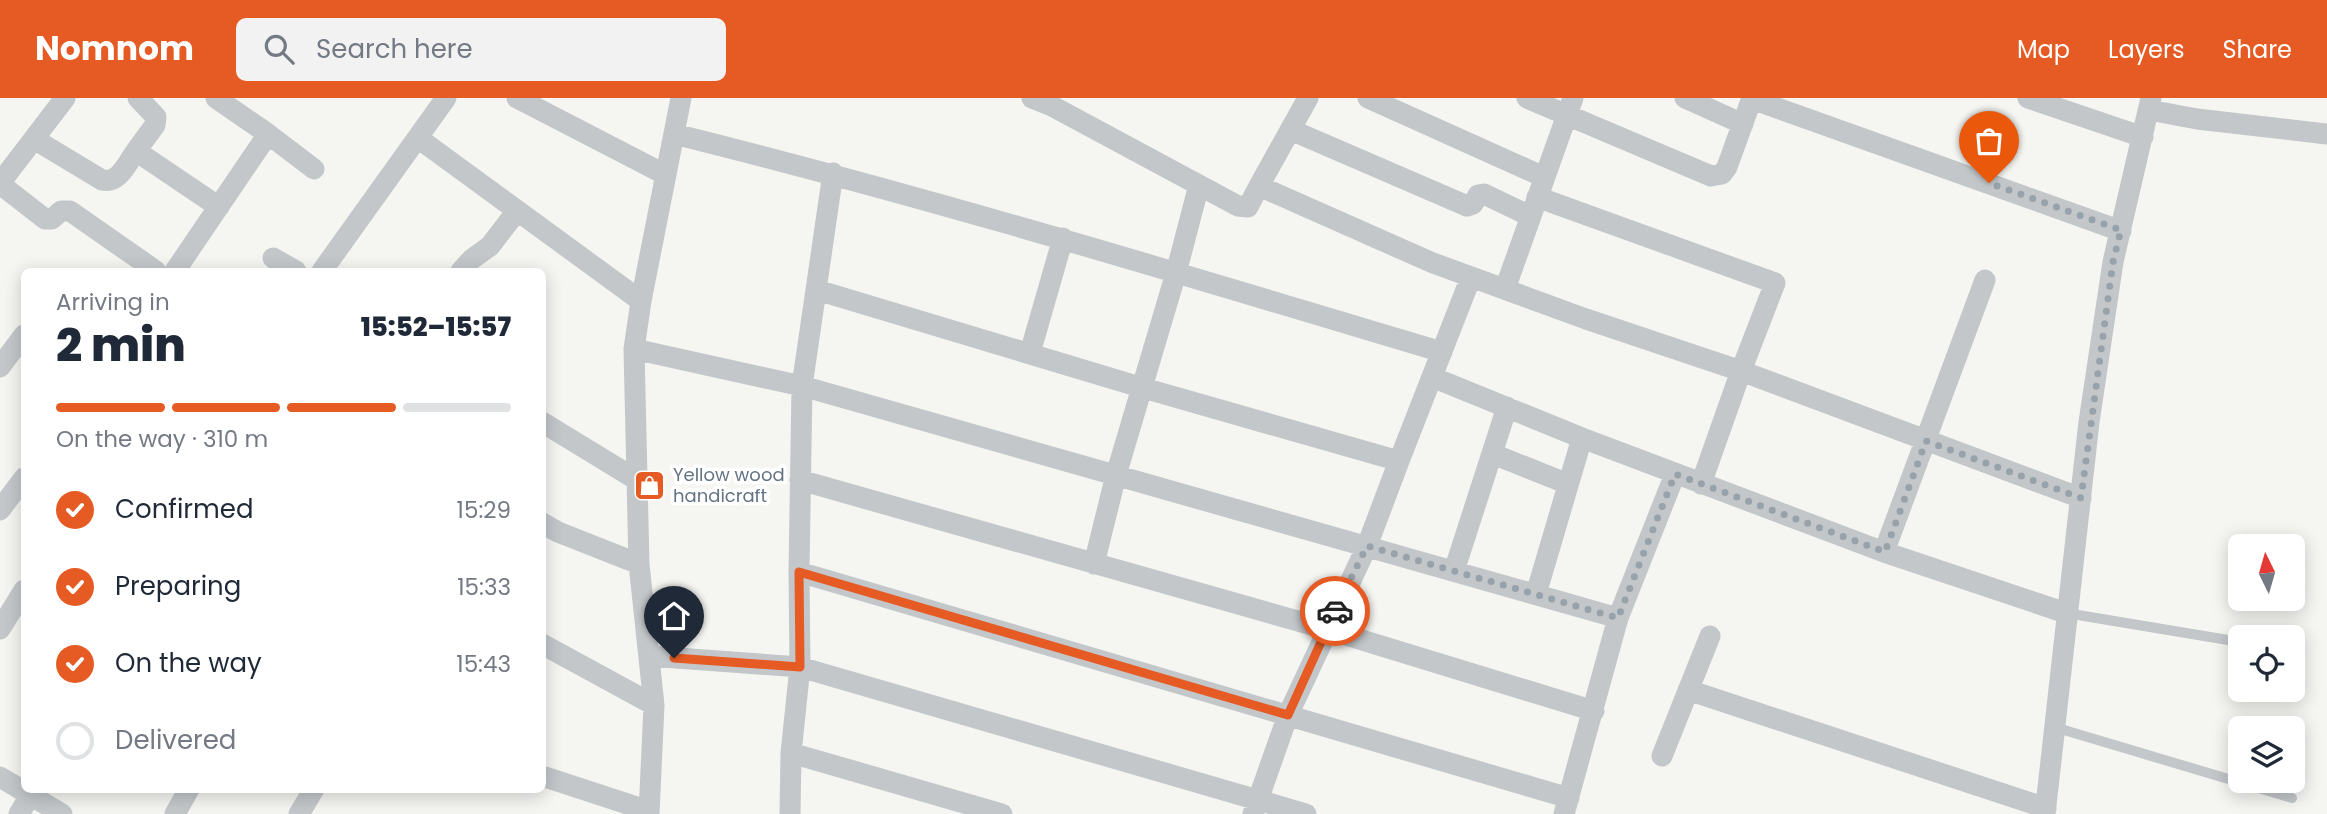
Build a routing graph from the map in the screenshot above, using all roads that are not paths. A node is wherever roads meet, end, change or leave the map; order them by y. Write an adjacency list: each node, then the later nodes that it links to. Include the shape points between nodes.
1 (65, 98): 23 (street)
2 (138, 98): 24 (street, via 156,117)
3 (446, 98): 22 (street)
4 (517, 98): 27 (street)
5 (681, 98): 19 (street)
6 (1032, 98): 29 (street)
7 (1368, 98): 31 (street)
8 (1527, 98): 15 (street)
9 (1685, 98): 16 (street)
10 (1752, 98): 16 (street); 34 (street)
11 (2028, 98): 21 (street)
12 (228, 101): 18 (street)
13 (1299, 101): 17 (street)
14 (2150, 104): 20 (street, via 2197,119); 21 (street)
15 (1569, 106): 16 (street, via 1712,176 1727,167); 31 (street)
16 (1743, 124)
17 (1290, 130): 30 (street); 31 (street, via 1467,206 1484,194)
18 (268, 134): 25 (street); 32 (street)
19 (674, 134): 26 (street); 27 (street)
20 (2327, 134)
21 (2143, 136): 34 (street)
22 (418, 138): 33 (street); 40 (street)
23 (34, 139): 24 (street, via 108,181 117,177); 28 (street)
24 (136, 151): 32 (street)
25 (314, 169)
26 (832, 173): 35 (street); 46 (street)
27 (666, 175): 47 (street)
28 (0, 184): 37 (street, via 45,219 70,211)
29 (1199, 184): 30 (street, via 1242,207 1248,206); 42 (street)
30 (1259, 186): 43 (street)
31 (1537, 196): 45 (street); 53 (street, via 1775,283)
32 (219, 207): 38 (street)
33 (517, 211): 41 (street, via 490,246); 47 (street)
34 (2121, 230): 70 (street)
35 (1063, 239): 42 (street); 51 (street)
36 (273, 258): 39 (street)
37 (152, 268)
38 (177, 268)
39 (291, 268)
40 (324, 268)
41 (464, 268)
42 (1177, 273): 50 (street); 56 (street)
43 (1471, 277): 45 (street); 50 (street)
44 (1985, 280): 60 (street)
45 (1505, 289): 53 (street)
46 (817, 290): 51 (street); 55 (street)
47 (640, 301): 49 (street)
48 (21, 339): 52 (street)
49 (634, 349): 55 (street); 65 (street)
50 (1442, 352): 54 (street)
51 (1030, 354): 56 (street)
52 (0, 367)
53 (1741, 371): 60 (street); 69 (street)
54 (1432, 377): 57 (street); 62 (street)
55 (802, 386): 64 (street); 66 (street)
56 (1140, 387): 62 (street); 64 (street)
57 (1507, 407): 59 (street); 61 (street)
58 (546, 424): 65 (street)
59 (1581, 438): 63 (street); 68 (street)
60 (1926, 441): 70 (street); 74 (street)
61 (1493, 454): 68 (street); 77 (street)
62 (1399, 461): 73 (street)
63 (1675, 474): 69 (street); 82 (street)
64 (1116, 475): 73 (street); 76 (street)
65 (637, 480): 75 (street)
66 (800, 480): 76 (street); 78 (street)
67 (21, 482): 71 (street)
68 (1568, 484): 79 (street)
69 (1701, 484): 74 (street)
70 (2081, 498): 81 (street)
71 (0, 510)
72 (546, 525): 75 (street)
73 (1367, 546): 77 (street); 84 (street)
74 (1885, 552): 81 (street)
75 (639, 564): 88 (street)
76 (1094, 564): 84 (street)
77 (1454, 571): 79 (street)
78 (799, 572): 89 (street); 93 (street)
79 (1536, 594): 82 (street)
80 (21, 595): 83 (street)
81 (2066, 613): 86 (lane); 94 (street)
82 (1618, 618): 92 (street)
83 (0, 629)
84 (1326, 629): 92 (street); 93 (street)
85 (1710, 636): 90 (street)
86 (2228, 640)
87 (546, 646): 91 (street)
88 (649, 656): 89 (street); 91 (street)
89 (800, 667): 95 (street); 105 (street)
90 (1688, 690): 96 (street); 107 (street)
91 (654, 705): 108 (street)
92 (1594, 711): 106 (street)
93 (1288, 715): 105 (street); 106 (street)
94 (2054, 727): 104 (lane); 107 (street)
95 (791, 753): 113 (street); 114 (street)
96 (1662, 756)
97 (0, 777): 99 (street)
98 (546, 777): 108 (street)
99 (21, 787)
100 (31, 793): 109 (street)
101 (33, 793): 110 (street)
102 (183, 793): 111 (street)
103 (312, 793): 112 (street)
104 (2292, 798)
105 (1255, 806): 115 (street)
106 (1567, 806)
107 (2045, 811)
108 (649, 812)
109 (19, 814)
110 (62, 814)
111 (175, 814)
112 (299, 814)
113 (790, 814)
114 (1002, 814)
115 (1306, 814)

